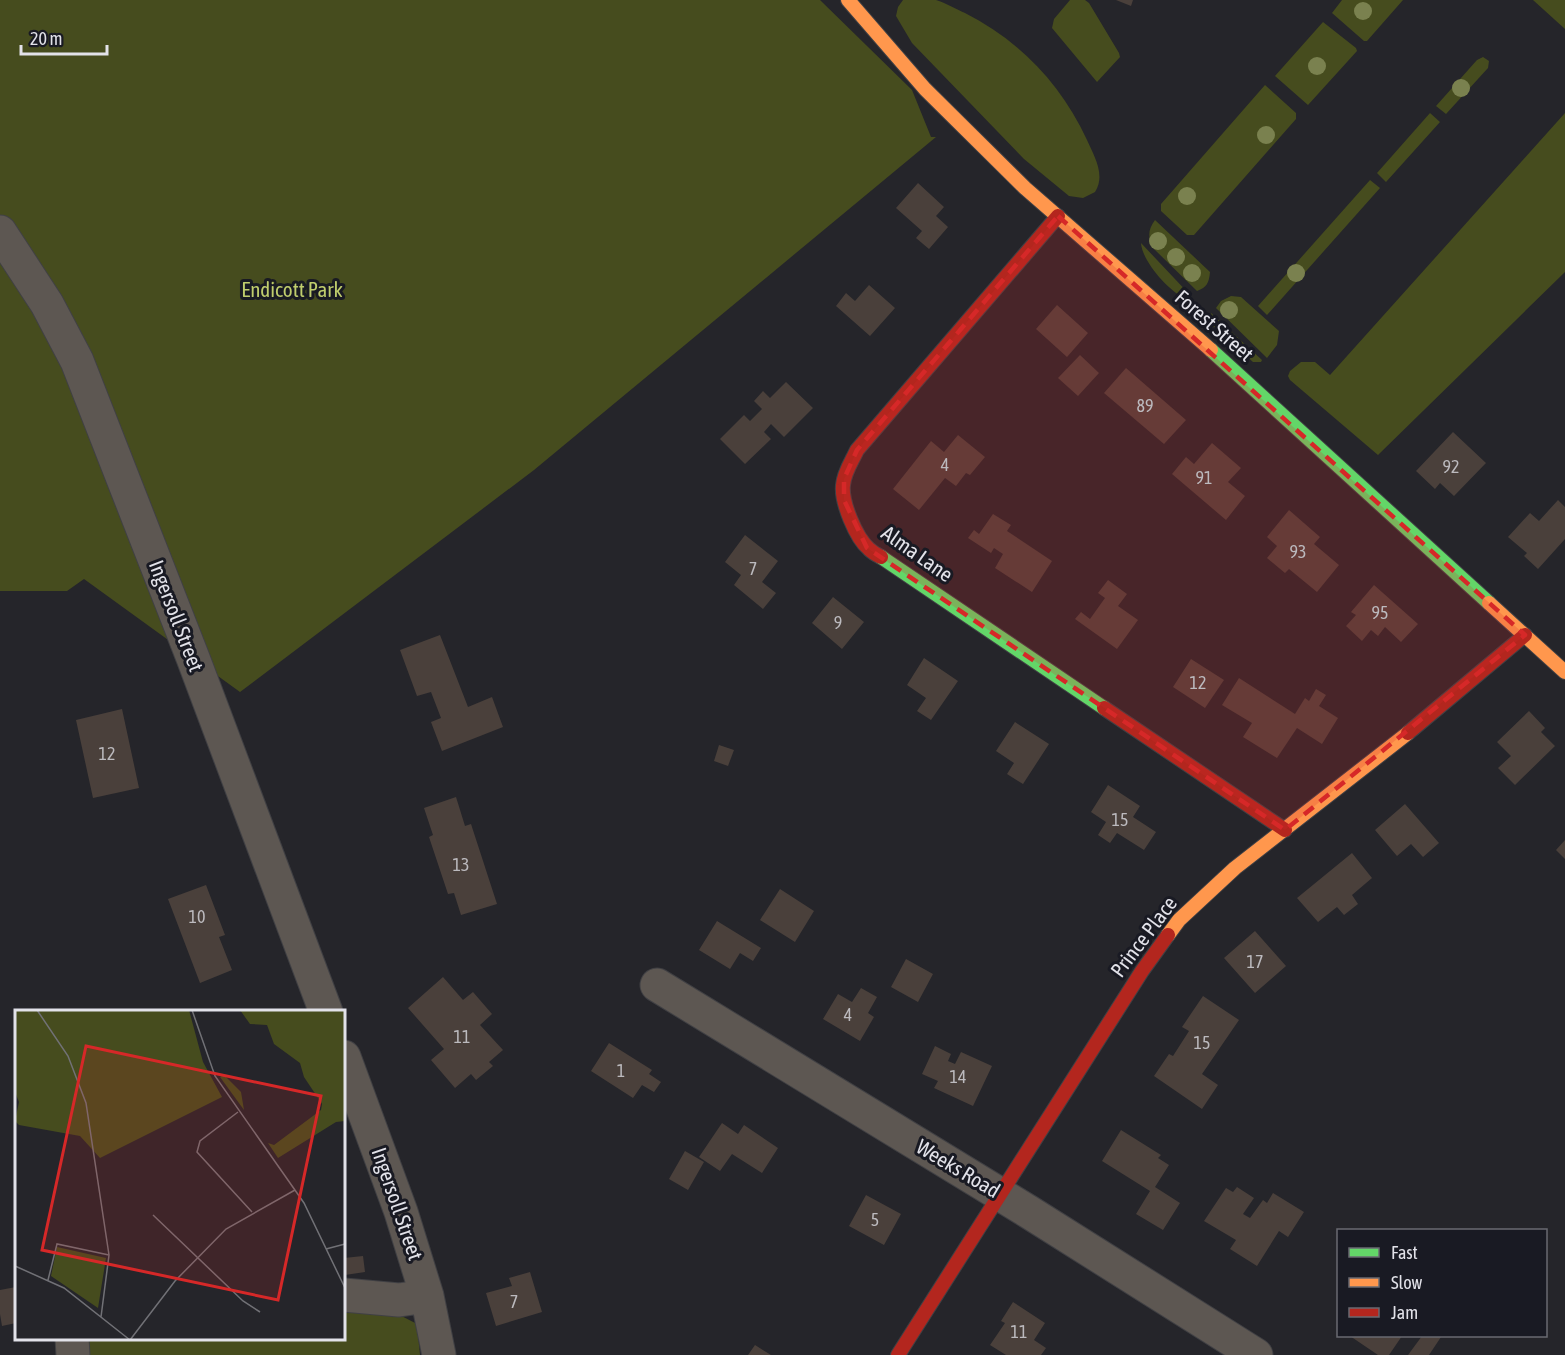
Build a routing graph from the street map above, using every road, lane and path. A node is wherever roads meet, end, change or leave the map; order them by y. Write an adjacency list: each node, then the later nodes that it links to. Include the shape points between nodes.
1 (848, 0): 2 (street, Forest Street, via 925,89)
2 (1058, 216): 4 (street, Forest Street, via 1258,391); 6 (street, Alma Lane, via 857,450 844,479 844,500 852,523 867,548)
3 (0, 232): 8 (street, Ingersoll Street, via 47,304 76,361)
4 (1525, 635): 5 (street, Forest Street); 6 (street, Prince Place)
5 (1565, 672)
6 (1285, 830): 10 (street, Prince Place, via 1235,868 1179,920 1142,971)
7 (657, 985): 10 (street, Weeks Road)
8 (326, 1010)
9 (345, 1060): 12 (street, Ingersoll Street)
10 (1000, 1195): 16 (street, Prince Place); 17 (street, Weeks Road)
11 (345, 1295): 12 (street, via 399,1300)
12 (428, 1296): 15 (street, Ingersoll Street)
13 (72, 1340): 14 (street)
14 (73, 1355)
15 (439, 1355)
16 (898, 1355)
17 (1256, 1355)

